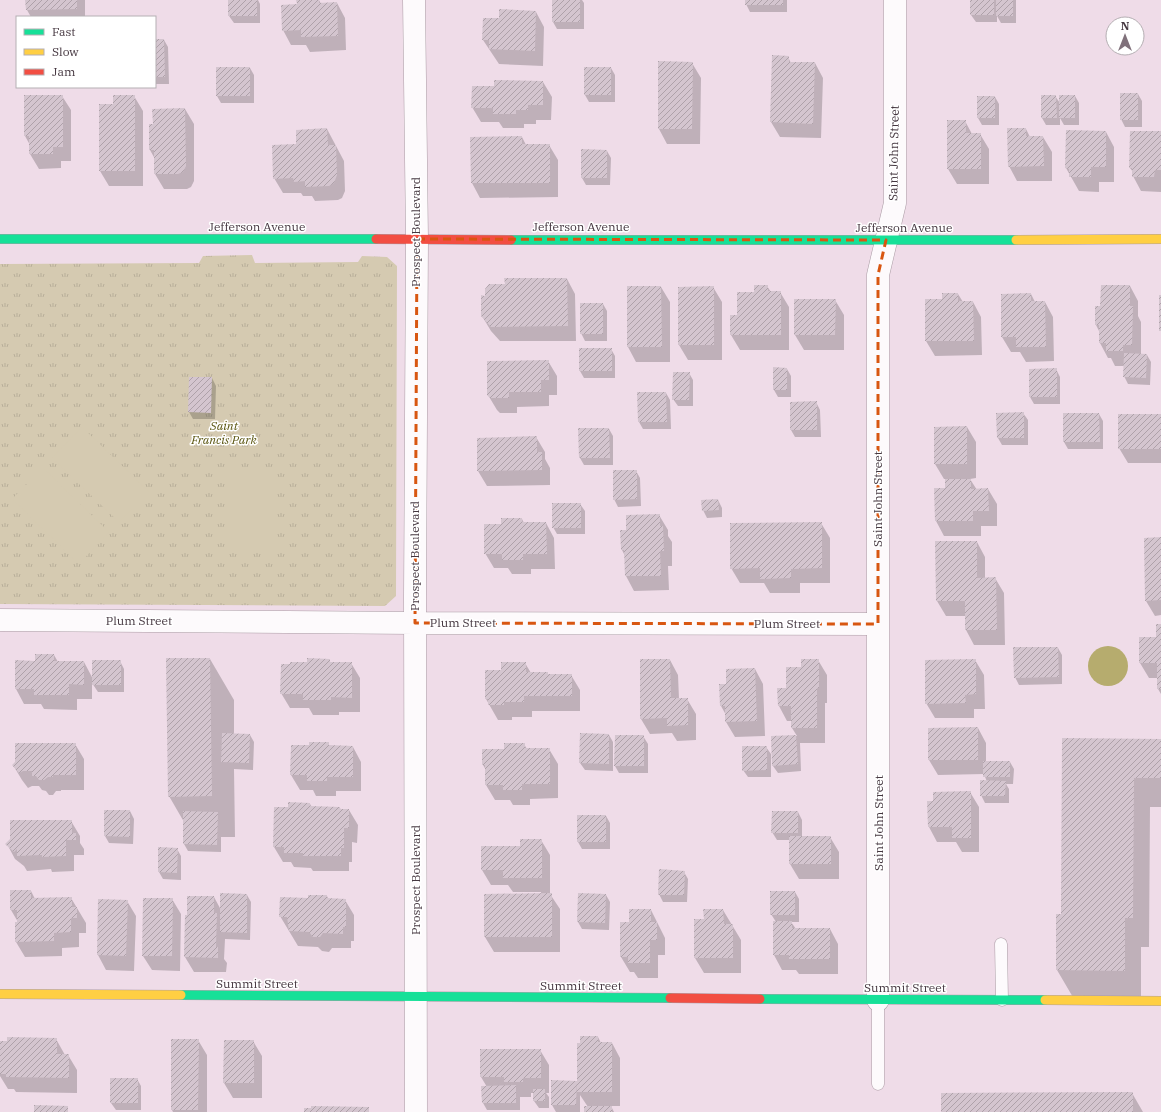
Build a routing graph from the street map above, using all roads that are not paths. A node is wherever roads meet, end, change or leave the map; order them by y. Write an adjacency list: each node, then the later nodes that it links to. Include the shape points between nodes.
1 (414, 0): 4 (street, Prospect Boulevard)
2 (895, 0): 6 (street, Saint John Street, via 895,203)
3 (0, 239): 4 (street, Jefferson Avenue)
4 (417, 239): 6 (street, Jefferson Avenue); 8 (street, Prospect Boulevard)
5 (1161, 239): 6 (street, Jefferson Avenue)
6 (886, 240): 9 (street, Saint John Street, via 878,275)
7 (0, 620): 8 (street, Plum Street)
8 (415, 623): 9 (street, Plum Street); 12 (street, Prospect Boulevard)
9 (878, 624): 13 (street, Saint John Street)
10 (1001, 944): 14 (lane)
11 (0, 994): 12 (street, Summit Street)
12 (416, 997): 13 (street, Summit Street); 17 (street, Prospect Boulevard)
13 (878, 1000): 14 (street, Summit Street); 16 (lane)
14 (1002, 1000): 15 (street, Summit Street)
15 (1161, 1001)
16 (878, 1084)
17 (416, 1112)

